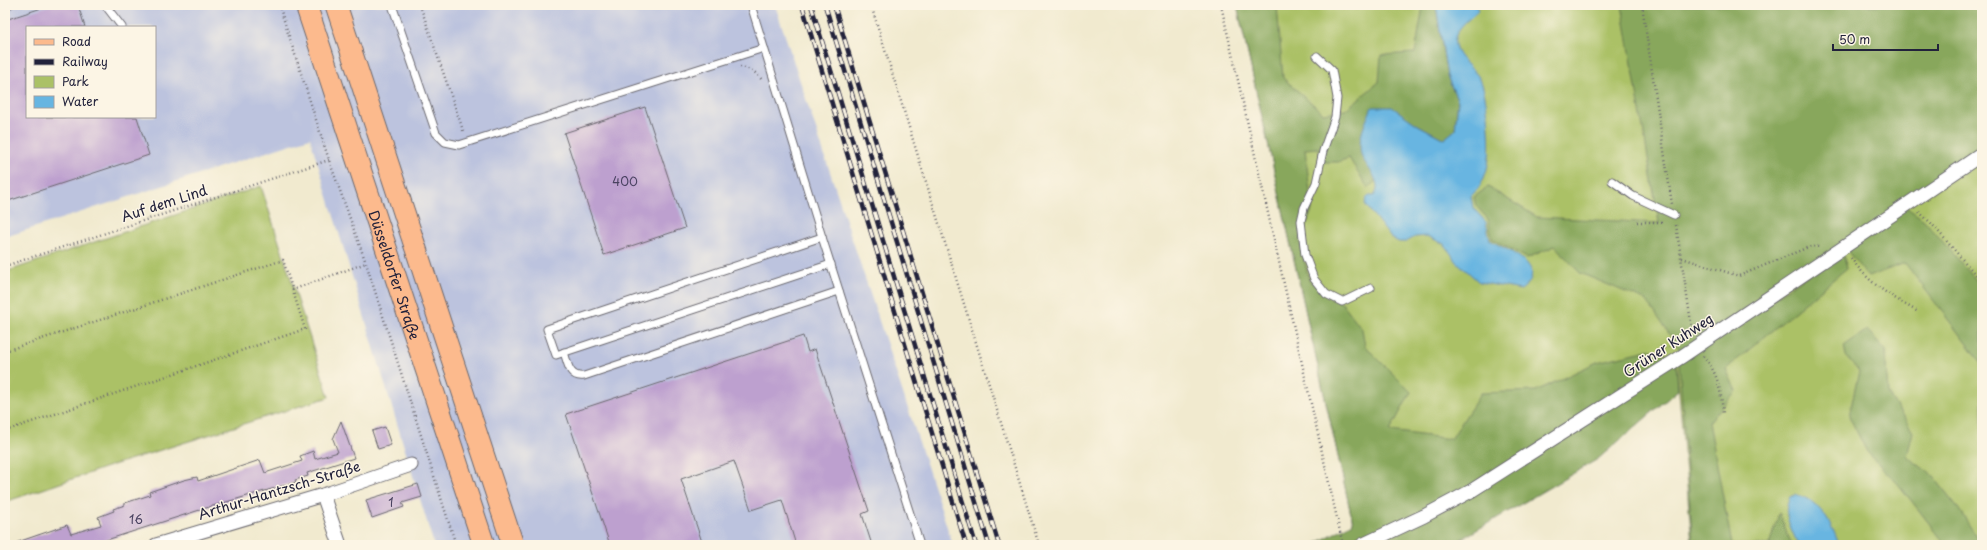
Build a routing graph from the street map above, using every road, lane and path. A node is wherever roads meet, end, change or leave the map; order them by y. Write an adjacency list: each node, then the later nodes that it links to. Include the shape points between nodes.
1 (10, 5): 11 (lane)
2 (105, 5): 12 (lane)
3 (279, 5): 16 (path)
4 (306, 5): 42 (main road, Düsseldorfer Straße)
5 (336, 5): 43 (main road, Düsseldorfer Straße)
6 (392, 5): 13 (lane, via 436,133 445,142 459,145)
7 (751, 5): 13 (lane)
8 (871, 5): 45 (path)
9 (1221, 5): 46 (path)
10 (1642, 5): 19 (path)
11 (5, 6)
12 (121, 26)
13 (764, 48): 21 (lane)
14 (1317, 56): 28 (lane, via 1332,70 1336,88 1335,117 1323,151 1316,183 1301,221 1305,255 1314,279 1326,294 1342,302)
15 (1982, 154): 18 (street, Grüner Kuhweg)
16 (329, 160): 24 (path); 26 (path, Auf dem Lind)
17 (1612, 181): 19 (lane, via 1633,196)
18 (1906, 205): 22 (street, Grüner Kuhweg); 27 (path, via 1931,223)
19 (1674, 215)
20 (1637, 222): 23 (path, via 1676,223)
21 (822, 236): 25 (lane); 34 (lane, via 547,328 556,355)
22 (1838, 250): 23 (path, via 1811,246 1739,276); 31 (path, via 1875,286); 32 (street, Grüner Kuhweg)
23 (1682, 258): 32 (path)
24 (366, 263): 29 (path); 41 (path)
25 (831, 264): 30 (lane); 34 (lane)
26 (5, 266)
27 (1982, 282)
28 (1371, 288)
29 (292, 290): 33 (path, via 283,260); 36 (path, via 305,329)
30 (839, 290): 34 (lane, via 584,376 577,377 572,374); 44 (lane)
31 (1918, 312)
32 (1695, 348): 35 (path, via 1709,362 1717,377); 47 (street, Grüner Kuhweg, via 1471,491)
33 (5, 351)
34 (564, 352)
35 (1723, 413)
36 (5, 431)
37 (411, 465): 38 (street, Arthur-Hantzsch-Straße)
38 (323, 495): 39 (street, Arthur-Hantzsch-Straße); 40 (street)
39 (156, 545)
40 (340, 545)
41 (456, 545)
42 (484, 545)
43 (513, 545)
44 (920, 545)
45 (1039, 545)
46 (1343, 545)
47 (1362, 545)

